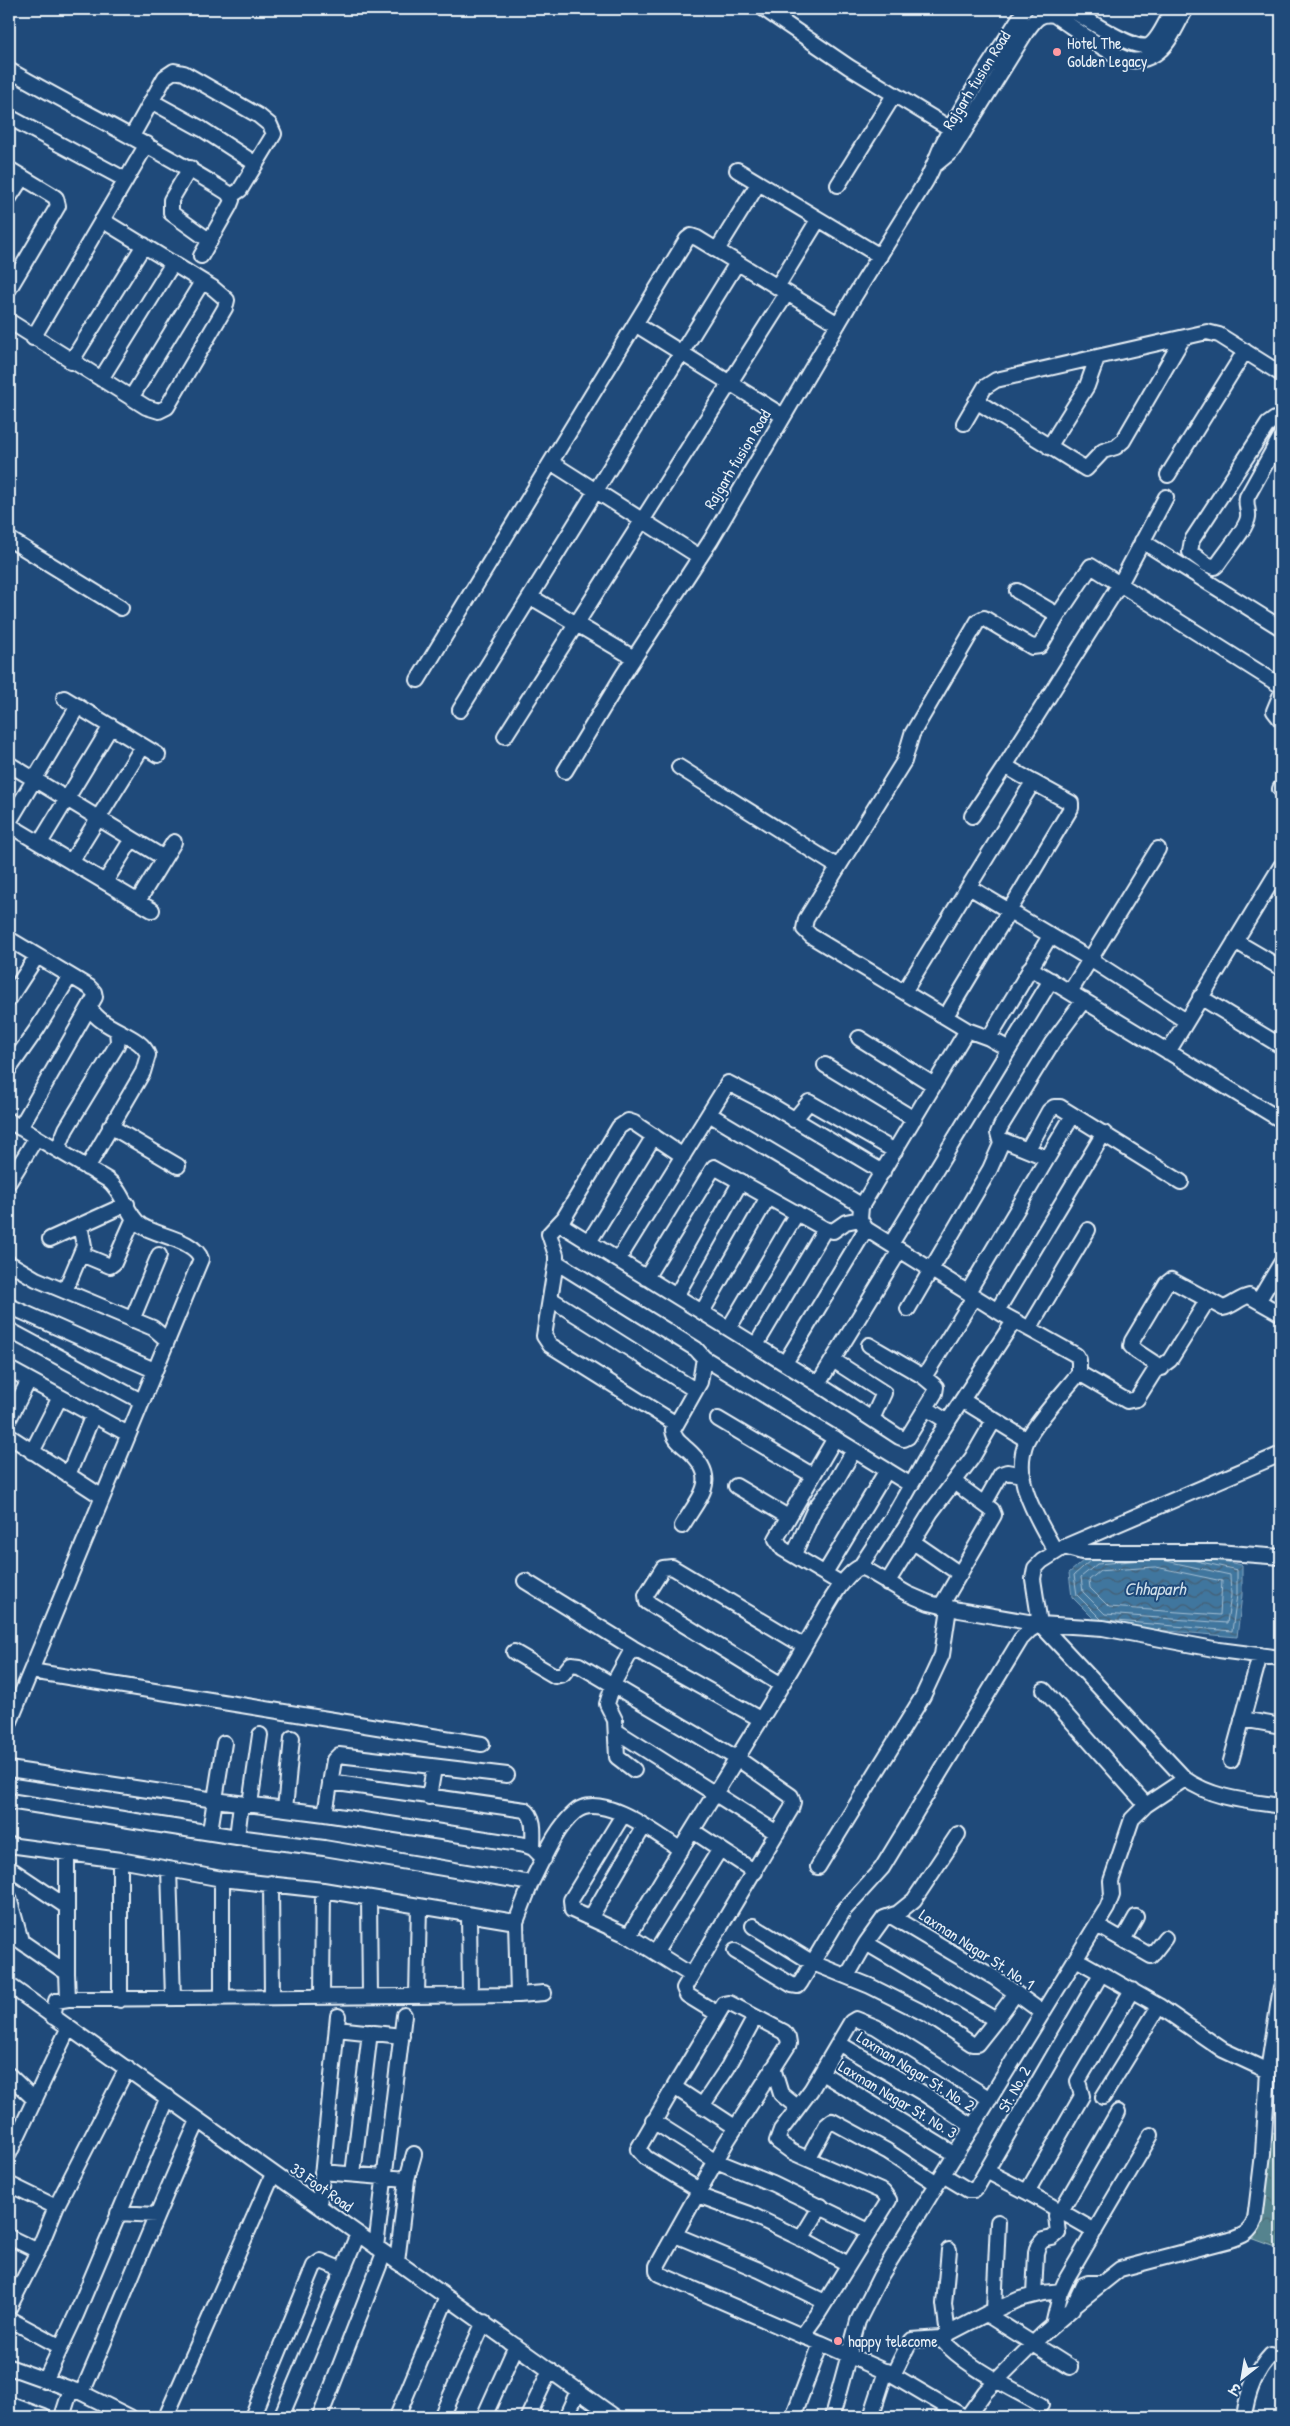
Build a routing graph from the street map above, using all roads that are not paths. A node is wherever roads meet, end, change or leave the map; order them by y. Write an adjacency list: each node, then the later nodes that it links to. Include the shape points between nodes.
1 (764, 9): 7 (street, via 809,42)
2 (1025, 9): 10 (street, Rajgarh fusion Road)
3 (1070, 9): 4 (street, via 1127,42 1143,47 1154,42)
4 (1173, 9)
5 (1186, 9): 14 (street, Rajgarh fusion Road, via 1162,48 1150,57 1136,61 1111,52 1054,15 1040,15 1026,32 952,151)
6 (10, 72): 11 (street)
7 (894, 95): 10 (street); 21 (street)
8 (151, 101): 11 (street); 13 (street); 13 (street, via 166,77 178,71 259,116 274,129 274,134)
9 (9, 117): 19 (street)
10 (951, 129): 14 (street, Rajgarh fusion Road)
11 (132, 136): 12 (street)
12 (147, 144): 15 (street); 19 (street)
13 (256, 164): 22 (street, via 240,190)
14 (936, 164): 30 (street, Rajgarh fusion Road)
15 (190, 168): 22 (street); 26 (street, via 171,200 171,213)
16 (9, 169): 18 (street)
17 (737, 170): 20 (street)
18 (22, 178): 23 (street); 34 (street, via 56,198 58,206)
19 (126, 180): 24 (street)
20 (758, 184): 25 (street); 28 (street)
21 (838, 185)
22 (231, 196): 26 (street, via 230,206)
23 (9, 198)
24 (102, 220): 27 (street); 39 (street)
25 (818, 220): 30 (street); 35 (street)
26 (210, 241): 29 (street)
27 (144, 245): 31 (street); 44 (street)
28 (717, 250): 32 (street); 37 (street, via 697,238 691,236 687,239)
29 (201, 256)
30 (880, 256): 38 (street, Rajgarh fusion Road)
31 (173, 263): 33 (street); 46 (street)
32 (737, 263): 35 (street); 42 (street)
33 (202, 282): 48 (street); 48 (street, via 227,300 168,407 154,411)
34 (10, 285)
35 (782, 290): 38 (street); 47 (street)
36 (9, 321): 39 (street)
37 (635, 324): 42 (street); 55 (street)
38 (838, 324): 50 (street, Rajgarh fusion Road, via 806,382)
39 (33, 338): 44 (street)
40 (1183, 338): 41 (street, via 1214,332); 43 (street); 54 (street, via 1120,444 1103,451 1086,469)
41 (1245, 351): 45 (street); 56 (street)
42 (682, 354): 47 (street); 57 (street)
43 (1097, 358): 49 (street, via 996,380 985,387); 54 (street, via 1087,386)
44 (71, 362): 46 (street)
45 (1281, 374)
46 (102, 379): 48 (street)
47 (730, 383): 50 (street); 59 (street)
48 (131, 398)
49 (976, 401): 52 (street); 54 (street)
50 (782, 416): 62 (street, Rajgarh fusion Road)
51 (1281, 422): 53 (street, via 1275,419 1268,424 1192,540 1190,552 1206,564 1215,567 1218,564 1248,518 1247,497)
52 (964, 423)
53 (1281, 436)
54 (1050, 446)
55 (552, 463): 57 (street); 71 (street)
56 (1168, 475)
57 (597, 492): 59 (street); 65 (street)
58 (1166, 497): 61 (street)
59 (643, 521): 62 (street); 68 (street)
60 (9, 539): 66 (street)
61 (1142, 541): 63 (street); 69 (street)
62 (700, 557): 70 (street, Rajgarh fusion Road)
63 (1121, 582): 67 (street, via 1096,567 1089,567); 72 (street); 83 (street)
64 (1017, 590): 67 (street)
65 (531, 597): 68 (street); 76 (street)
66 (121, 608)
67 (1058, 615): 99 (street, via 1037,647 984,618 978,621 912,734 904,761)
68 (577, 624): 70 (street); 79 (street)
69 (1281, 628)
70 (634, 658): 85 (street, Rajgarh fusion Road)
71 (418, 680)
72 (1281, 686)
73 (1281, 694): 77 (street, via 1274,711)
74 (64, 698): 75 (street)
75 (78, 706): 78 (street); 86 (street)
76 (460, 710)
77 (1281, 720)
78 (111, 726): 80 (street); 88 (street)
79 (505, 736)
80 (143, 746): 81 (street); 90 (street)
81 (158, 755)
82 (9, 764): 86 (street)
83 (1005, 766): 87 (street); 89 (street)
84 (679, 767): 99 (street)
85 (565, 771)
86 (34, 780): 88 (street); 91 (street)
87 (1033, 782): 101 (street); 104 (street, via 1065,799 1072,808)
88 (66, 799): 90 (street); 94 (street)
89 (972, 816)
90 (98, 819): 92 (street); 97 (street)
91 (9, 823): 94 (street)
92 (132, 839): 96 (street); 100 (street)
93 (174, 842): 96 (street)
94 (40, 843): 97 (street)
95 (1158, 849): 109 (street)
96 (164, 858): 102 (street)
97 (71, 862): 100 (street)
98 (1281, 866): 107 (street)
99 (838, 868): 114 (street, via 806,919 804,929)
100 (105, 882): 102 (street)
101 (969, 887): 104 (street); 114 (street)
102 (138, 901): 103 (street)
103 (152, 910)
104 (1009, 911): 105 (street); 120 (street)
105 (1050, 936): 109 (street); 110 (street)
106 (9, 939): 108 (street)
107 (1235, 941): 111 (street); 116 (street)
108 (37, 956): 112 (street); 117 (street)
109 (1090, 959): 115 (street); 121 (street)
110 (1030, 968): 113 (street); 125 (street)
111 (1281, 968)
112 (70, 976): 119 (street, via 94,992); 130 (street)
113 (1051, 980): 115 (street); 127 (street)
114 (904, 992): 120 (street)
115 (1070, 992): 118 (street)
116 (1200, 997): 121 (street); 126 (street)
117 (9, 999)
118 (1084, 1000): 128 (street); 142 (street, via 1052,1043 1001,1126)
119 (90, 1008): 123 (street, via 98,1020); 137 (street)
120 (946, 1016): 122 (street)
121 (1186, 1021): 128 (street)
122 (967, 1030): 125 (street); 131 (street)
123 (117, 1031): 138 (street, via 142,1045 148,1055 143,1072); 145 (street, via 116,1046 66,1130 60,1144)
124 (859, 1038): 131 (street)
125 (989, 1038): 127 (street)
126 (1281, 1046)
127 (1008, 1050): 165 (street)
128 (1168, 1052): 136 (street)
129 (825, 1065): 134 (street)
130 (9, 1069)
131 (934, 1085): 134 (street)
132 (709, 1114): 135 (street, via 727,1084 731,1083); 146 (street); 158 (street)
133 (1073, 1115): 139 (street); 143 (street, via 1054,1107); 147 (street)
134 (914, 1119): 144 (street)
135 (794, 1120): 144 (street, via 809,1102); 150 (street)
136 (1281, 1120)
137 (14, 1125): 141 (street)
138 (110, 1126): 148 (street); 149 (street)
139 (1104, 1132): 153 (street); 182 (street)
140 (654, 1136): 146 (street); 159 (street, via 634,1123 623,1123); 164 (street)
141 (36, 1138): 145 (street); 152 (street)
142 (1000, 1139): 143 (street); 172 (street, via 999,1150 990,1169)
143 (1028, 1149): 147 (street)
144 (895, 1151): 150 (street)
145 (61, 1152): 149 (street)
146 (683, 1156): 168 (street)
147 (1047, 1158): 175 (street)
148 (178, 1166)
149 (87, 1168): 155 (street, via 117,1187)
150 (883, 1172): 158 (street)
151 (742, 1181): 154 (street); 173 (street, via 716,1167 712,1168); 176 (street)
152 (9, 1182)
153 (1181, 1182)
154 (768, 1197): 156 (street); 183 (street)
155 (126, 1204): 157 (street); 160 (street)
156 (797, 1213): 161 (street); 187 (street)
157 (134, 1218): 166 (street, via 110,1266); 190 (street, via 146,1228 195,1248 201,1258)
158 (862, 1218): 161 (street, via 846,1222 833,1231); 165 (street); 195 (street)
159 (560, 1224): 164 (street); 169 (street, via 549,1234)
160 (80, 1225): 163 (street); 166 (street, via 84,1237)
161 (824, 1230): 191 (street)
162 (1088, 1230): 188 (street)
163 (50, 1240)
164 (589, 1242): 168 (street)
165 (896, 1247): 172 (street); 194 (street)
166 (81, 1254): 174 (street)
167 (159, 1255): 185 (street)
168 (618, 1260): 173 (street)
169 (556, 1262): 177 (street); 193 (street, via 696,1349)
170 (9, 1263): 174 (street)
171 (1281, 1263): 178 (street)
172 (931, 1270): 175 (street); 181 (street)
173 (646, 1278): 176 (street)
174 (65, 1291): 185 (street)
175 (971, 1294): 182 (street); 200 (street)
176 (676, 1296): 183 (street)
177 (551, 1299): 203 (street); 214 (street, via 544,1336 550,1345)
178 (1260, 1300): 179 (street, via 1249,1296 1223,1308); 184 (street)
179 (1207, 1301): 196 (street); 196 (street, via 1177,1282 1171,1280 1166,1284 1131,1346)
180 (9, 1306): 198 (street)
181 (908, 1309)
182 (997, 1311): 186 (street)
183 (702, 1312): 187 (street)
184 (1281, 1314)
185 (132, 1320): 190 (street, via 159,1332)
186 (1014, 1321): 188 (street); 205 (street)
187 (729, 1328): 191 (street)
188 (1029, 1329): 199 (street, via 1076,1355)
189 (9, 1330): 206 (street)
190 (167, 1340): 198 (street)
191 (756, 1345): 195 (street)
192 (869, 1345): 200 (street)
193 (704, 1358): 203 (street, via 702,1375); 217 (street)
194 (833, 1360): 202 (street); 211 (street, via 884,1393)
195 (785, 1363): 202 (street)
196 (1162, 1368): 199 (street, via 1132,1402)
197 (9, 1369): 201 (street)
198 (154, 1370): 206 (street)
199 (1079, 1373): 218 (street)
200 (924, 1377): 207 (street, via 936,1388)
201 (29, 1380): 204 (street); 210 (street)
202 (818, 1384): 211 (street)
203 (695, 1390): 214 (street)
204 (60, 1396): 208 (street); 220 (street)
205 (962, 1400): 212 (street); 213 (street)
206 (141, 1401): 215 (street)
207 (926, 1408): 211 (street, via 904,1439); 213 (street)
208 (93, 1415): 215 (street); 223 (street)
209 (718, 1418): 224 (street)
210 (9, 1419)
211 (872, 1419)
212 (994, 1420): 218 (street); 226 (street)
213 (948, 1422): 227 (street)
214 (676, 1424): 232 (street, via 674,1436 706,1473 704,1489)
215 (128, 1434): 229 (street)
216 (9, 1436): 220 (street)
217 (835, 1438): 219 (street); 224 (street)
218 (1028, 1440): 225 (street, via 1022,1460)
219 (854, 1450): 222 (street); 235 (street, via 833,1486 815,1508)
220 (32, 1452): 223 (street)
221 (1281, 1454): 234 (street)
222 (887, 1470): 227 (street); 238 (street)
223 (68, 1475): 229 (street)
224 (812, 1475): 231 (street)
225 (1023, 1475): 230 (street, via 1001,1474); 234 (street, via 1034,1512)
226 (954, 1482): 230 (street); 233 (street)
227 (911, 1485): 237 (street)
228 (736, 1486): 231 (street)
229 (102, 1496): 250 (street)
230 (984, 1504): 239 (street, via 992,1510 994,1520)
231 (788, 1517): 235 (street, via 776,1540 783,1549)
232 (682, 1526)
233 (912, 1541): 239 (street); 241 (street)
234 (1060, 1550): 236 (street, via 1218,1552); 244 (street, via 1035,1568 1033,1579)
235 (794, 1554): 238 (street)
236 (1281, 1557)
237 (860, 1567): 241 (street); 242 (street)
238 (825, 1573): 242 (street)
239 (960, 1574): 243 (street)
240 (525, 1581): 246 (street)
241 (887, 1583): 243 (street)
242 (842, 1584): 245 (street)
243 (945, 1607): 244 (street); 294 (street, via 942,1655 923,1696)
244 (1040, 1624): 248 (street, via 1090,1627); 269 (street); 322 (street, via 1021,1640 882,1868 844,1910)
245 (804, 1646): 252 (street); 252 (street, via 672,1567 663,1568 646,1595 647,1602)
246 (633, 1648): 251 (street); 254 (street)
247 (514, 1652): 251 (street, via 555,1676 560,1676 575,1663)
248 (1260, 1655): 249 (street); 255 (street)
249 (1281, 1658)
250 (31, 1672): 256 (street); 262 (street)
251 (613, 1684): 258 (street, via 607,1704 615,1720); 263 (street)
252 (780, 1684): 254 (street)
253 (1044, 1690): 276 (street)
254 (760, 1719): 263 (street)
255 (1242, 1719): 257 (street); 264 (street)
256 (9, 1724)
257 (1281, 1726)
258 (616, 1731): 267 (street, via 617,1757); 271 (street)
259 (260, 1735): 275 (street)
260 (292, 1738): 278 (street)
261 (224, 1743): 273 (street)
262 (482, 1744)
263 (738, 1758): 271 (street); 284 (street, via 791,1796 792,1810)
264 (1230, 1761)
265 (434, 1768): 268 (street); 270 (street, via 339,1755 334,1760); 272 (street)
266 (9, 1769): 273 (street)
267 (634, 1770)
268 (508, 1775)
269 (1185, 1779): 276 (street); 277 (street, via 1200,1790)
270 (330, 1782): 272 (street); 279 (street)
271 (716, 1794): 282 (street); 284 (street)
272 (429, 1797): 288 (street, via 525,1810 532,1818)
273 (215, 1800): 275 (street); 283 (street)
274 (9, 1801): 283 (street)
275 (246, 1804): 278 (street); 286 (street)
276 (1146, 1805): 311 (street, via 1127,1829 1110,1881 1111,1900)
277 (1281, 1806)
278 (285, 1809): 279 (street)
279 (325, 1814): 288 (street)
280 (623, 1815): 281 (street); 293 (street, via 606,1807 590,1805 576,1810); 308 (street, via 571,1900 572,1910)
281 (644, 1826): 290 (street); 308 (street)
282 (693, 1831): 289 (street); 290 (street)
283 (210, 1832): 286 (street)
284 (777, 1833): 297 (street)
285 (958, 1834): 307 (street, via 914,1900)
286 (236, 1837): 300 (street, via 324,1848)
287 (9, 1845): 291 (street)
288 (533, 1848): 293 (street)
289 (720, 1849): 297 (street); 320 (street)
290 (681, 1850): 314 (street)
291 (67, 1854): 292 (street); 304 (street)
292 (120, 1860): 296 (street); 341 (street)
293 (544, 1860): 300 (street)
294 (818, 1867)
295 (9, 1868): 304 (street)
296 (169, 1870): 298 (street); 339 (street)
297 (755, 1872): 324 (street)
298 (222, 1879): 299 (street); 336 (street)
299 (271, 1883): 301 (street); 338 (street)
300 (531, 1883): 310 (street)
301 (323, 1890): 303 (street); 337 (street)
302 (9, 1898): 317 (street)
303 (369, 1898): 305 (street); 332 (street)
304 (67, 1906): 323 (street)
305 (419, 1907): 306 (street); 333 (street)
306 (469, 1915): 310 (street); 334 (street)
307 (891, 1916): 318 (street, via 877,1925); 331 (street, Laxman Nagar St. No. 1, via 951,1950)
308 (591, 1917): 314 (street)
309 (1136, 1917): 316 (street)
310 (516, 1922): 335 (street)
311 (1097, 1924): 316 (street); 321 (street)
312 (753, 1926): 322 (street)
313 (9, 1933): 317 (street)
314 (630, 1936): 320 (street)
315 (1165, 1938): 316 (street, via 1151,1956)
316 (1123, 1940)
317 (21, 1942): 323 (street)
318 (866, 1943): 326 (street); 348 (street)
319 (736, 1951): 322 (street, via 798,1986)
320 (656, 1952): 324 (street)
321 (1076, 1959): 325 (street); 343 (street)
322 (813, 1963): 326 (street)
323 (67, 1973): 340 (street)
324 (691, 1974): 344 (street, via 684,1992)
325 (1101, 1974): 329 (street); 377 (street, St. No. 2)
326 (847, 1976): 348 (street, via 928,2015 972,2044 981,2041)
327 (9, 1985): 346 (street, 33 Foot Road)
328 (1281, 1987): 355 (street)
329 (1132, 1990): 342 (street); 385 (street, via 1078,2081 1082,2096)
330 (544, 1993): 335 (street)
331 (1016, 1993): 343 (street, Laxman Nagar St. No. 1); 348 (street)
332 (370, 1995): 333 (street); 337 (street)
333 (416, 1995): 334 (street)
334 (470, 1995): 335 (street)
335 (518, 1995)
336 (222, 1996): 338 (street); 339 (street)
337 (322, 1996): 338 (street)
338 (272, 1997)
339 (173, 1998): 341 (street)
340 (68, 1999): 341 (street); 346 (street, via 56,2001)
341 (120, 2000)
342 (1159, 2006): 355 (street, via 1223,2050); 360 (street)
343 (1043, 2013): 361 (street)
344 (718, 2014): 347 (street, via 726,2003); 358 (street)
345 (404, 2015): 351 (street)
346 (53, 2017): 349 (street, 33 Foot Road)
347 (755, 2017): 354 (street, via 784,2032 788,2038 789,2044); 363 (street)
348 (996, 2020)
349 (68, 2029): 353 (street, 33 Foot Road); 362 (street)
350 (370, 2032): 351 (street); 376 (street, via 337,2022); 379 (street)
351 (402, 2036): 380 (street)
352 (840, 2044): 356 (street); 361 (street, via 851,2022 861,2019); 369 (street, Laxman Nagar St. No. 2)
353 (127, 2068): 359 (street, 33 Foot Road); 388 (street)
354 (773, 2068): 364 (street, via 782,2094); 368 (street)
355 (1268, 2071): 406 (street, via 1263,2154 1252,2229 1230,2240 1127,2267)
356 (822, 2073): 364 (street); 373 (street, Laxman Nagar St. No. 3)
357 (9, 2075): 362 (street)
358 (674, 2087): 363 (street); 367 (street)
359 (168, 2097): 366 (street, 33 Foot Road); 390 (street)
360 (1103, 2097)
361 (990, 2099): 369 (street)
362 (34, 2100): 371 (street)
363 (702, 2106): 368 (street)
364 (797, 2107): 374 (street, via 777,2142)
365 (1118, 2112): 389 (street)
366 (198, 2120): 378 (street, 33 Foot Road); 391 (street)
367 (653, 2121): 375 (street); 384 (street, via 639,2143 640,2154)
368 (736, 2127): 375 (street)
369 (973, 2127): 373 (street)
370 (1151, 2135): 394 (street)
371 (9, 2154)
372 (414, 2154): 381 (street)
373 (956, 2155): 382 (street)
374 (808, 2159): 382 (street, via 832,2121); 393 (street, via 887,2196 887,2205)
375 (716, 2160): 384 (street); 387 (street)
376 (322, 2172): 379 (street); 386 (street)
377 (988, 2172): 382 (street, St. No. 2, via 978,2187 971,2191); 385 (street)
378 (273, 2174): 386 (street, 33 Foot Road); 441 (street)
379 (353, 2174): 380 (street)
380 (386, 2177): 381 (street); 399 (street)
381 (407, 2179): 402 (street)
382 (940, 2179): 424 (street, via 880,2277 858,2321)
383 (9, 2184): 388 (street)
384 (698, 2192): 396 (street); 398 (street)
385 (1027, 2192): 389 (street)
386 (319, 2206): 395 (street, 33 Foot Road)
387 (821, 2206): 393 (street); 398 (street)
388 (56, 2207): 401 (street)
389 (1059, 2210): 394 (street); 409 (street, via 1056,2216 1058,2233 1038,2246)
390 (118, 2213): 391 (street); 423 (street)
391 (156, 2215): 432 (street, via 133,2274)
392 (998, 2222): 414 (street)
393 (869, 2231): 403 (street)
394 (1095, 2231): 407 (street)
395 (358, 2234): 399 (street, 33 Foot Road); 404 (street)
396 (674, 2235): 411 (street); 418 (street, via 657,2266 660,2274)
397 (9, 2237): 401 (street)
398 (801, 2238): 403 (street)
399 (380, 2250): 402 (street, 33 Foot Road); 444 (street)
400 (949, 2250): 419 (street)
401 (38, 2251): 405 (street)
402 (397, 2262): 410 (street, 33 Foot Road)
403 (848, 2264): 411 (street)
404 (343, 2270): 442 (street, via 321,2261 314,2266); 443 (street)
405 (15, 2282): 413 (street)
406 (1101, 2283): 408 (street, via 1088,2283); 412 (street)
407 (1064, 2284): 408 (street); 409 (street); 417 (street)
408 (1079, 2290): 412 (street)
409 (1034, 2295): 414 (street)
410 (447, 2297): 416 (street, 33 Foot Road); 445 (street)
411 (826, 2302): 418 (street)
412 (1076, 2304): 417 (street)
413 (9, 2308)
414 (990, 2312): 419 (street); 421 (street)
415 (9, 2318): 423 (street)
416 (484, 2322): 422 (street, 33 Foot Road); 446 (street)
417 (1053, 2325): 421 (street)
418 (802, 2336): 420 (street)
419 (944, 2336): 429 (street, via 912,2340); 430 (street, via 959,2357)
420 (821, 2343): 424 (street); 450 (street)
421 (1032, 2345): 427 (street); 430 (street)
422 (516, 2346): 428 (street, 33 Foot Road); 447 (street)
423 (61, 2347): 431 (street)
424 (847, 2355): 429 (street); 451 (street)
425 (1281, 2357): 454 (street, via 1270,2355 1254,2379 1246,2398)
426 (9, 2367): 431 (street)
427 (1070, 2367)
428 (550, 2370): 433 (street, 33 Foot Road); 448 (street)
429 (889, 2373): 452 (street); 453 (street)
430 (997, 2380): 435 (street); 453 (street)
431 (45, 2381): 432 (street)
432 (76, 2391): 439 (street); 440 (street)
433 (578, 2391): 437 (street, 33 Foot Road); 449 (street)
434 (9, 2404): 436 (street)
435 (1041, 2405)
436 (25, 2414): 438 (street)
437 (608, 2415)
438 (44, 2417)
439 (62, 2417)
440 (127, 2417)
441 (166, 2417)
442 (252, 2417)
443 (281, 2417)
444 (320, 2417)
445 (397, 2417)
446 (441, 2417)
447 (484, 2417)
448 (528, 2417)
449 (566, 2417)
450 (793, 2417)
451 (832, 2417)
452 (871, 2417)
453 (966, 2417)
454 (1244, 2417)

